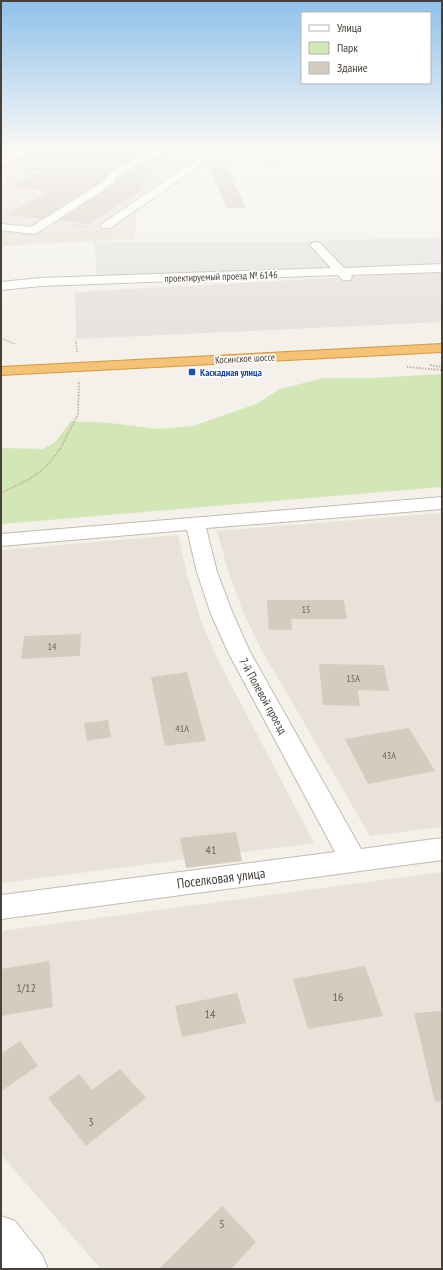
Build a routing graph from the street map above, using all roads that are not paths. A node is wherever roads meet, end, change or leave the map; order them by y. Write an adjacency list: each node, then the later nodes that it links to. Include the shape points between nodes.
1 (69, 208): 4 (street, via 33,231)
2 (132, 208): 3 (street)
3 (106, 226)
4 (1, 227)
5 (316, 245): 7 (street)
6 (442, 268): 7 (street, проектируемый проезд № 6146)
7 (343, 274): 8 (street, проектируемый проезд № 6146, via 41,282)
8 (1, 286)
9 (442, 337): 11 (highway, Косинское шоссе)
10 (442, 348): 12 (highway, Косинское шоссе)
11 (1, 358)
12 (1, 371)
13 (442, 503): 14 (street)
14 (195, 523): 15 (street); 17 (street, 7-й Полевой проезд, via 222,614 239,652)
15 (1, 540)
16 (442, 849): 17 (street, Поселковая улица)
17 (354, 861): 18 (street, Поселковая улица)
18 (1, 906)
19 (1, 1235): 20 (street)
20 (28, 1269)

